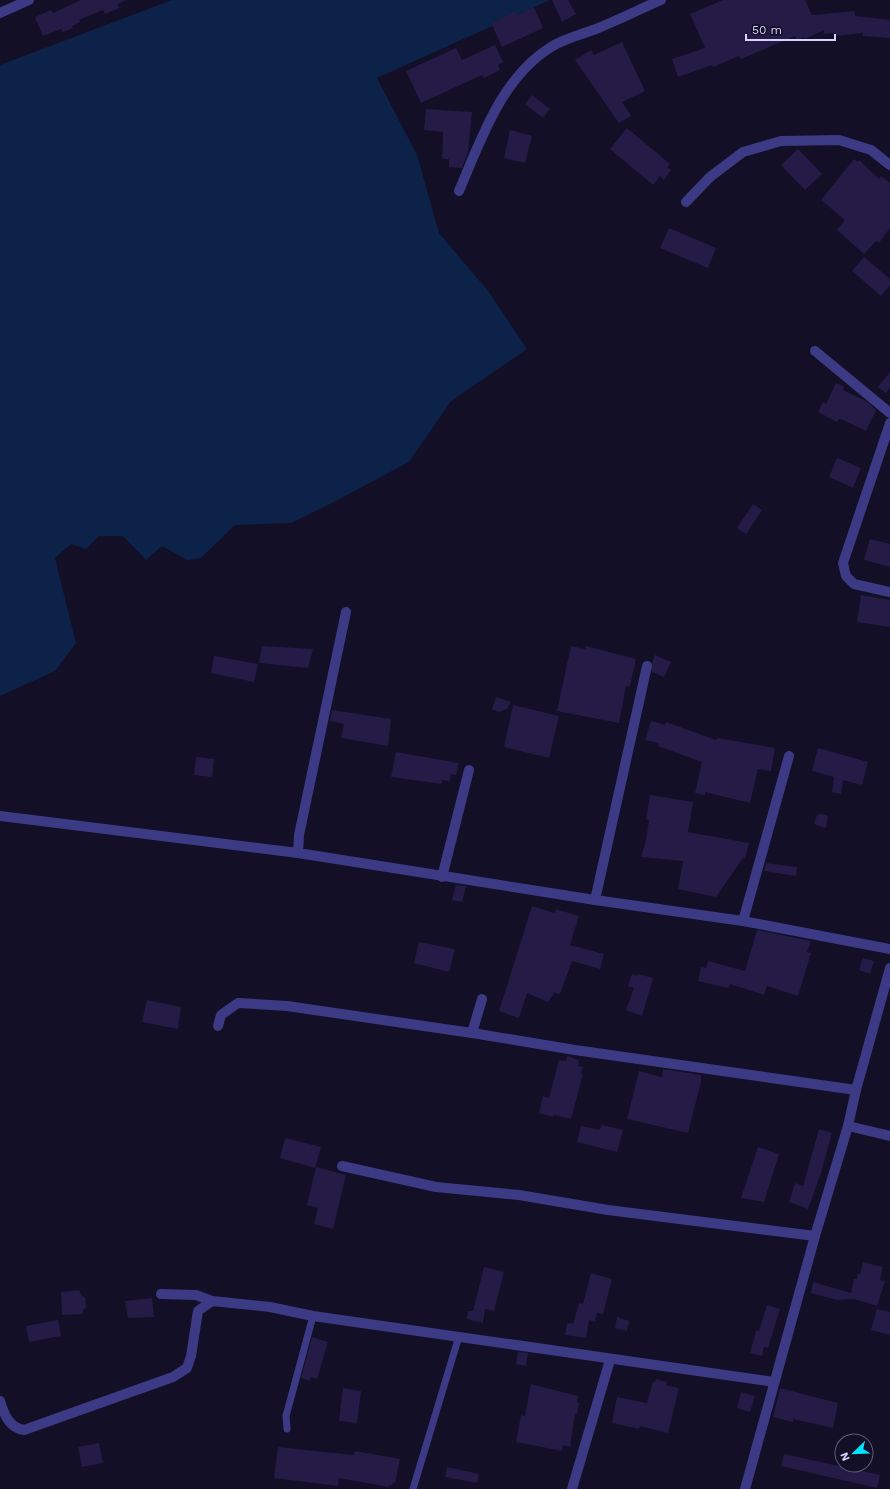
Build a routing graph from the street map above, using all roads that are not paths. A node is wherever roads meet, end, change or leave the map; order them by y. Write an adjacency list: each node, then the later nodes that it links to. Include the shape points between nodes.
1 (29, 0): 3 (street)
2 (661, 0): 5 (street, via 552,46 536,58 520,74 489,121)
3 (0, 13)
4 (890, 165): 6 (street, via 871,150 839,140 781,141 743,152 710,177)
5 (459, 191)
6 (686, 202)
7 (815, 351): 8 (street)
8 (890, 413)
9 (890, 423): 10 (street, via 843,563 846,576 854,584)
10 (890, 592)
11 (346, 612): 16 (street, via 299,835)
12 (647, 666): 18 (street)
13 (789, 756): 19 (street)
14 (469, 770): 17 (street)
15 (0, 816): 16 (street)
16 (298, 852): 17 (street)
17 (442, 877): 18 (street)
18 (595, 900): 19 (street)
19 (743, 921): 20 (street)
20 (890, 948)
21 (890, 968): 25 (street)
22 (482, 999): 24 (street)
23 (218, 1026): 24 (street, via 221,1015 238,1003 287,1006)
24 (472, 1033): 25 (street)
25 (856, 1090): 26 (street)
26 (848, 1126): 27 (street); 29 (street)
27 (890, 1136)
28 (342, 1166): 29 (street, via 436,1187 519,1195 608,1210)
29 (814, 1236): 35 (street)
30 (161, 1294): 31 (street, via 196,1296)
31 (212, 1302): 32 (street, via 270,1307); 36 (street, via 198,1311 187,1368 173,1377 24,1430 17,1429 5,1416)
32 (313, 1316): 33 (street); 37 (lane, via 286,1416)
33 (459, 1336): 34 (street); 38 (lane)
34 (610, 1360): 35 (street); 39 (street)
35 (774, 1382): 40 (street)
36 (0, 1401)
37 (287, 1429)
38 (413, 1489)
39 (572, 1489)
40 (745, 1489)

